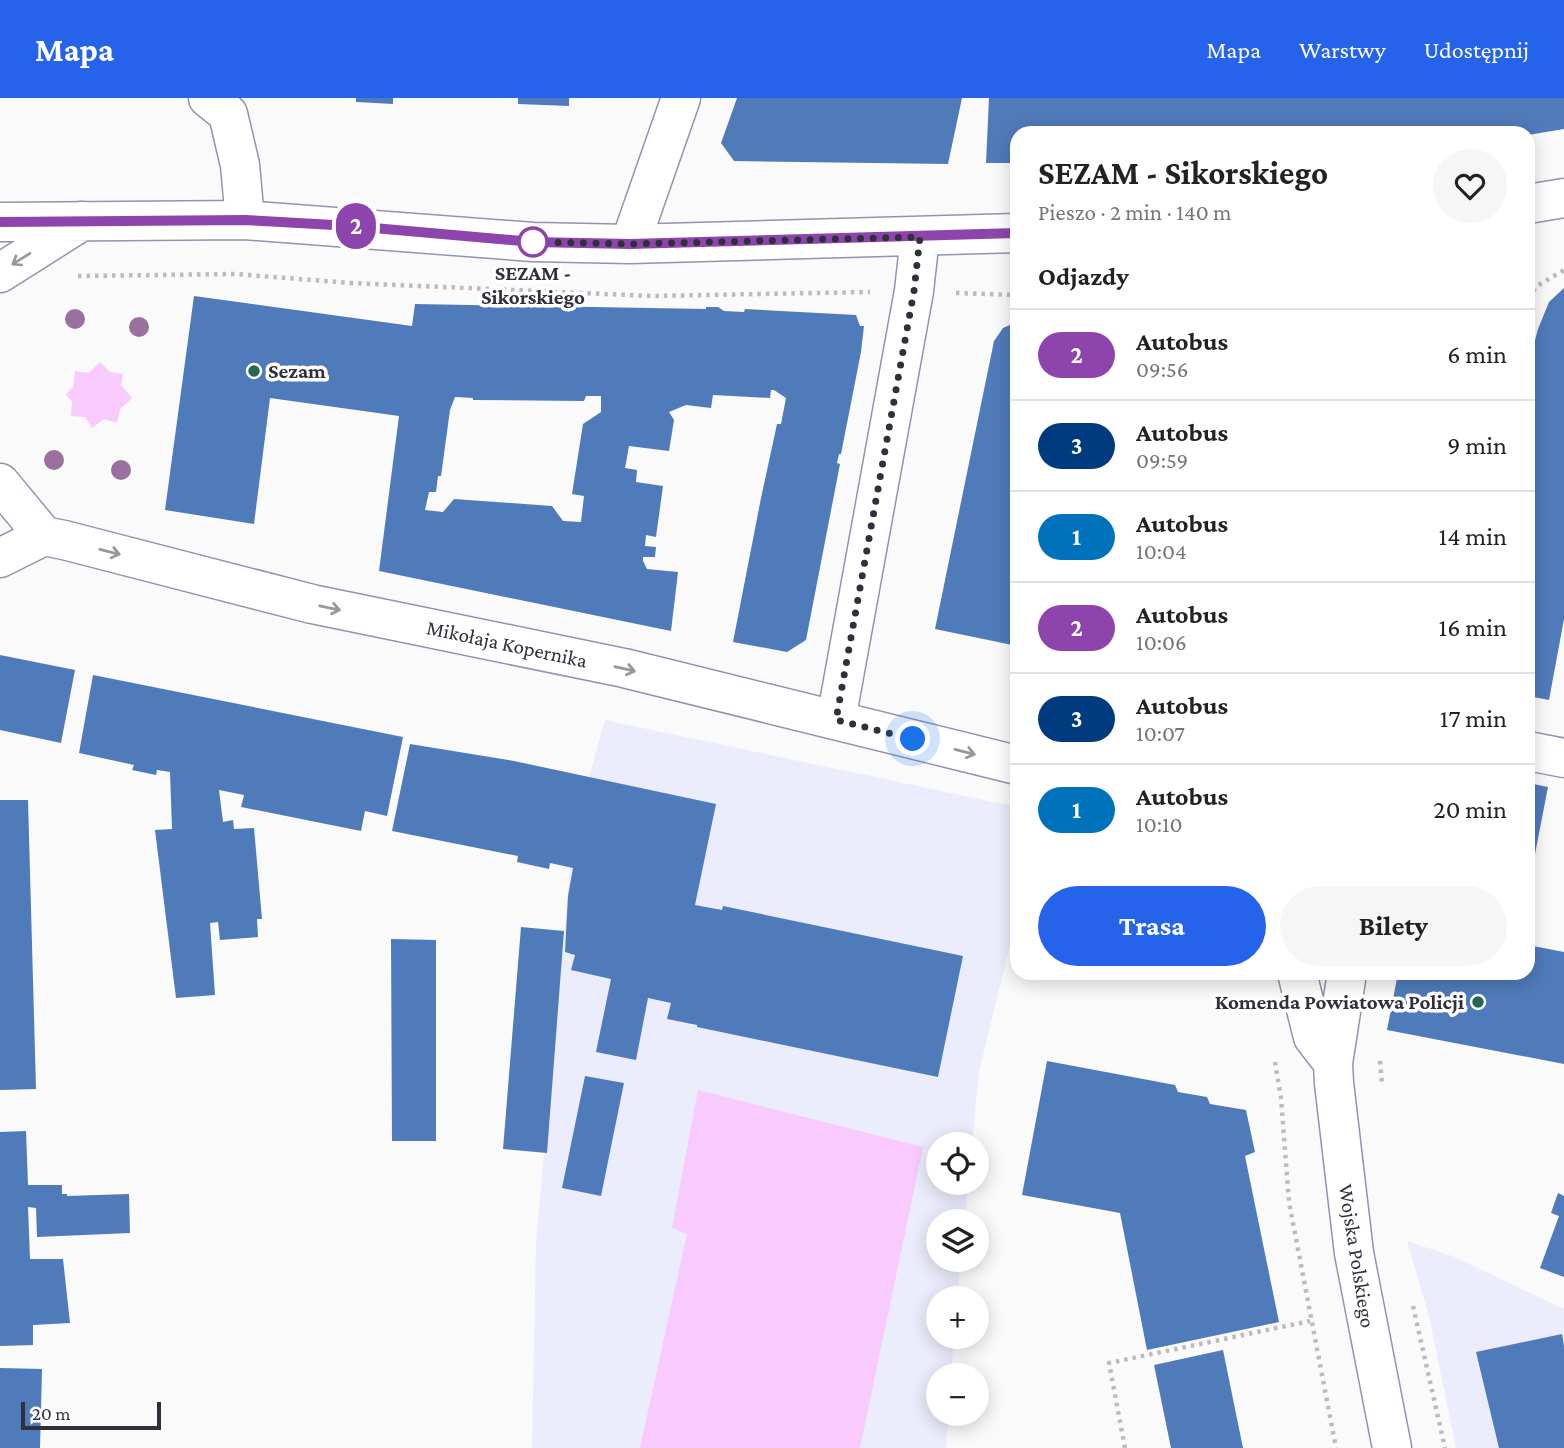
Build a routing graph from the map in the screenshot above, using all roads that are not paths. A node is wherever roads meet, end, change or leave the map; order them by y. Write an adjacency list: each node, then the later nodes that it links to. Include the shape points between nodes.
1 (208, 98): 6 (street, via 228,114 240,165)
2 (681, 98): 10 (street)
3 (1564, 198): 4 (street)
4 (1535, 203)
5 (84, 220): 6 (street); 7 (street); 11 (street, one-way to 11)
6 (245, 220): 10 (street, via 533,242)
7 (0, 222)
8 (1010, 233): 9 (street)
9 (920, 237): 10 (street); 15 (street)
10 (630, 244)
11 (0, 273)
12 (0, 483): 13 (street)
13 (44, 536): 14 (street); 15 (street, Mikołaja Kopernika, one-way to 15, via 312,604 624,668)
14 (0, 558)
15 (836, 720): 18 (street, Mikołaja Kopernika, one-way to 18)
16 (1535, 752): 17 (street)
17 (1564, 758)
18 (1010, 763)
19 (1299, 980): 21 (street, Wojska Polskiego, via 1313,1037)
20 (1346, 980): 21 (street, Wojska Polskiego)
21 (1332, 1063): 22 (street, Wojska Polskiego, via 1353,1253)
22 (1392, 1448)

